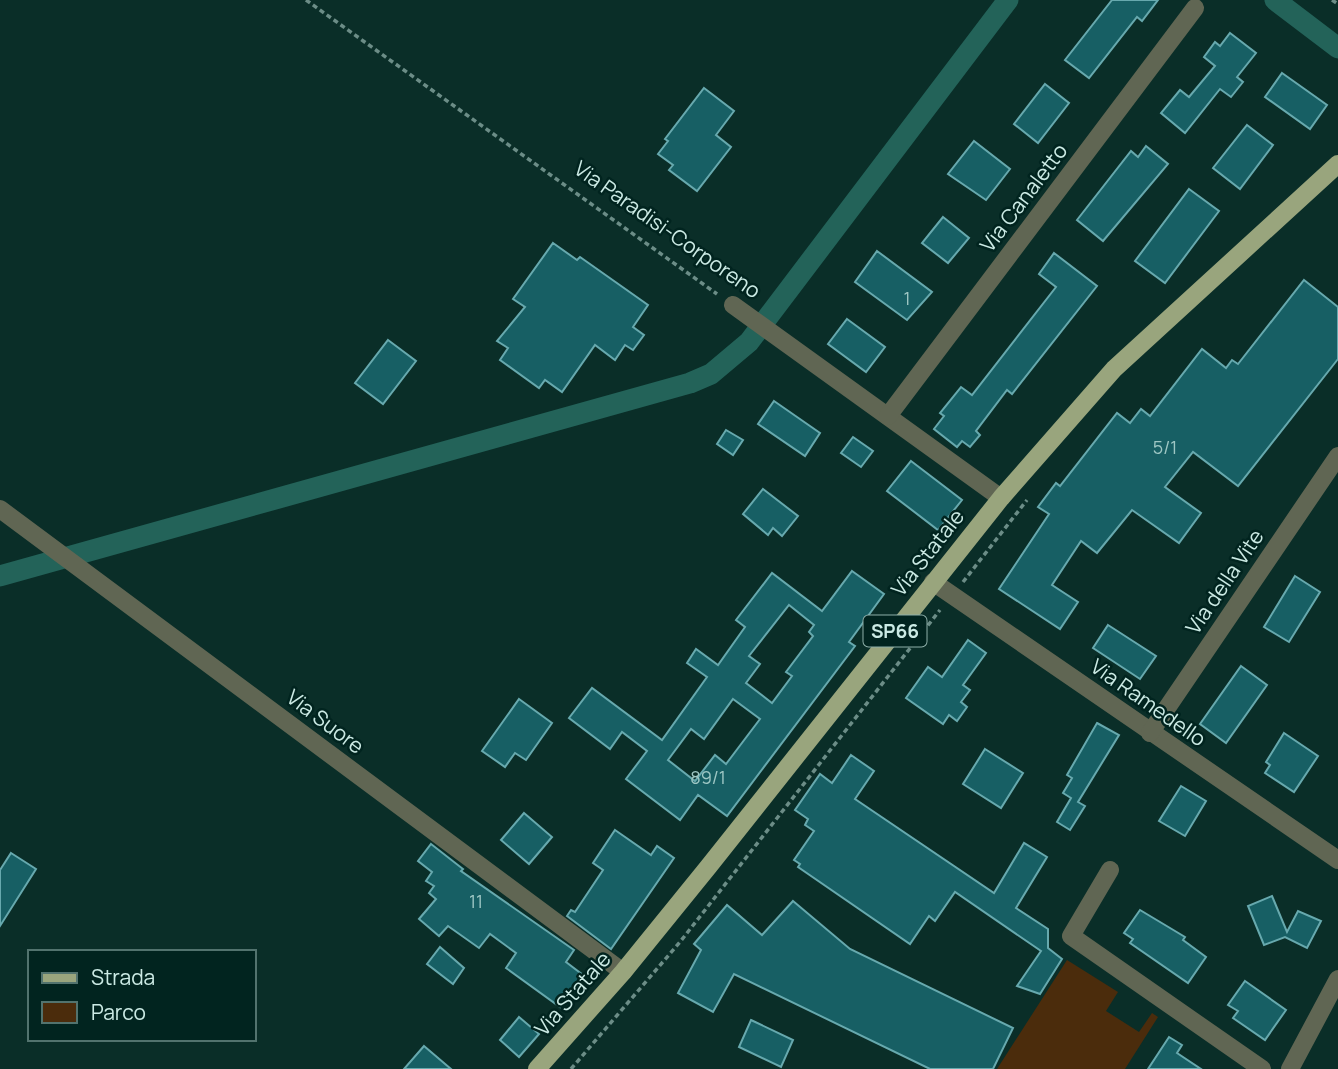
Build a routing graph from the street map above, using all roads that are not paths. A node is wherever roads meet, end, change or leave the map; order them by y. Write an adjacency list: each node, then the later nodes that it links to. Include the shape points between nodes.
1 (1195, 8): 4 (street, Via Canaletto)
2 (1338, 164): 6 (main road, Via Statale / SP66, via 1114,369)
3 (733, 305): 4 (street, Via Paradisi-Corporeno)
4 (888, 416): 6 (street, Via Paradisi-Corporeno)
5 (1338, 456): 9 (street, Via della Vite)
6 (1001, 498): 8 (main road, Via Statale / SP66)
7 (0, 509): 12 (street, Via Suore)
8 (933, 582): 9 (street, Via Ramedello); 12 (main road, Via Statale / SP66)
9 (1150, 733): 10 (street, Via Ramedello)
10 (1338, 860)
11 (1110, 870): 15 (street, via 1071,936)
12 (622, 972): 14 (main road, Via Statale / SP66)
13 (1338, 979): 16 (street)
14 (537, 1069)
15 (1262, 1069)
16 (1290, 1069)

